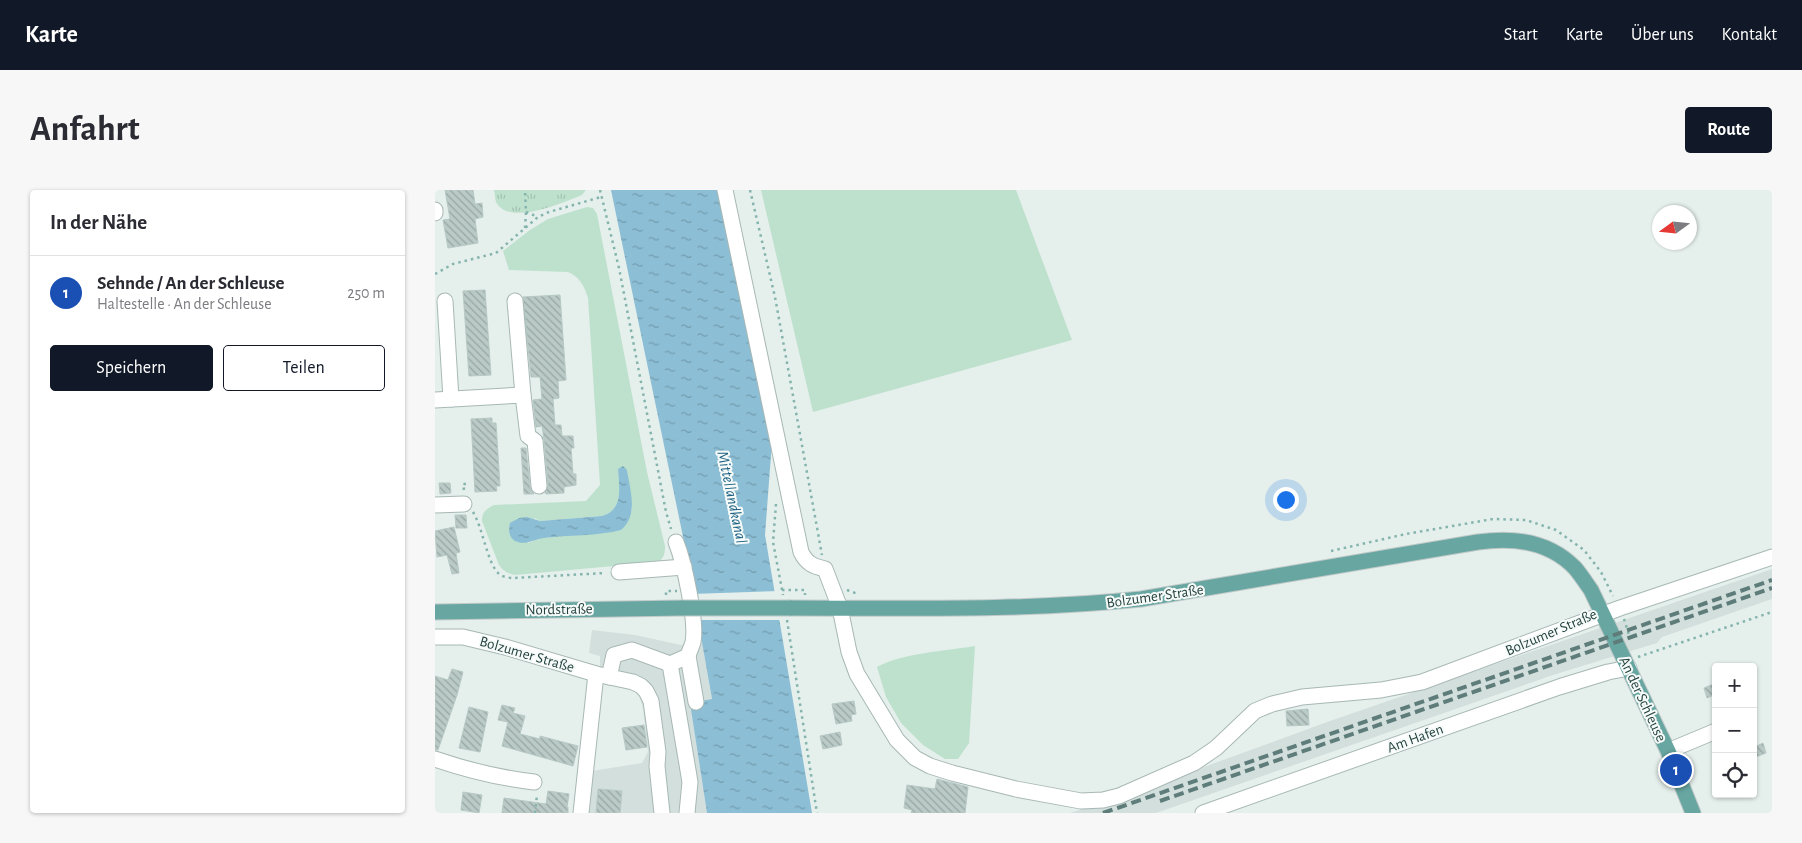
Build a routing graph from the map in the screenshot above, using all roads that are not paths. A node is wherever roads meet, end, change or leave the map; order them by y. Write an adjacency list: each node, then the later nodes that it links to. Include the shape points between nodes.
1 (725, 190): 15 (street, via 801,552 806,561 825,568)
2 (445, 301): 5 (street)
3 (515, 301): 4 (street)
4 (523, 395): 5 (street); 7 (street, via 528,436 535,441)
5 (451, 399): 6 (street)
6 (435, 400)
7 (539, 486)
8 (464, 504): 9 (street)
9 (435, 505)
10 (676, 542): 12 (street)
11 (1772, 557): 17 (street)
12 (684, 567): 13 (street); 19 (street, via 694,628)
13 (619, 572)
14 (683, 608): 15 (main road, Bolzumer Straße, bridge, via 789,605); 16 (main road, Nordstraße)
15 (840, 608): 17 (main road, Bolzumer Straße, via 1040,607 1141,599 1497,539 1528,542 1561,555 1591,590); 17 (street, Bolzumer Straße, via 857,674 897,740 915,758 952,773 1081,801 1119,796 1194,763 1216,748 1255,711 1272,704 1302,697 1381,690 1422,682)
16 (435, 612)
17 (1603, 614): 21 (main road, An der Schleuse)
18 (435, 637): 22 (street, Bolzumer Straße, via 463,636)
19 (688, 656): 20 (street); 23 (street)
20 (670, 664): 22 (street, via 632,650 622,651 614,655); 30 (street, via 690,782)
21 (1627, 664): 25 (main road, An der Schleuse); 31 (street, Am Hafen)
22 (606, 676): 28 (street); 29 (street, Bolzumer Straße, via 641,686 651,701)
23 (696, 702)
24 (1712, 733): 25 (street)
25 (1668, 751): 32 (main road, An der Schleuse)
26 (435, 759): 27 (street, via 507,779)
27 (534, 782)
28 (581, 813)
29 (662, 813)
30 (687, 813)
31 (1203, 813)
32 (1693, 813)

